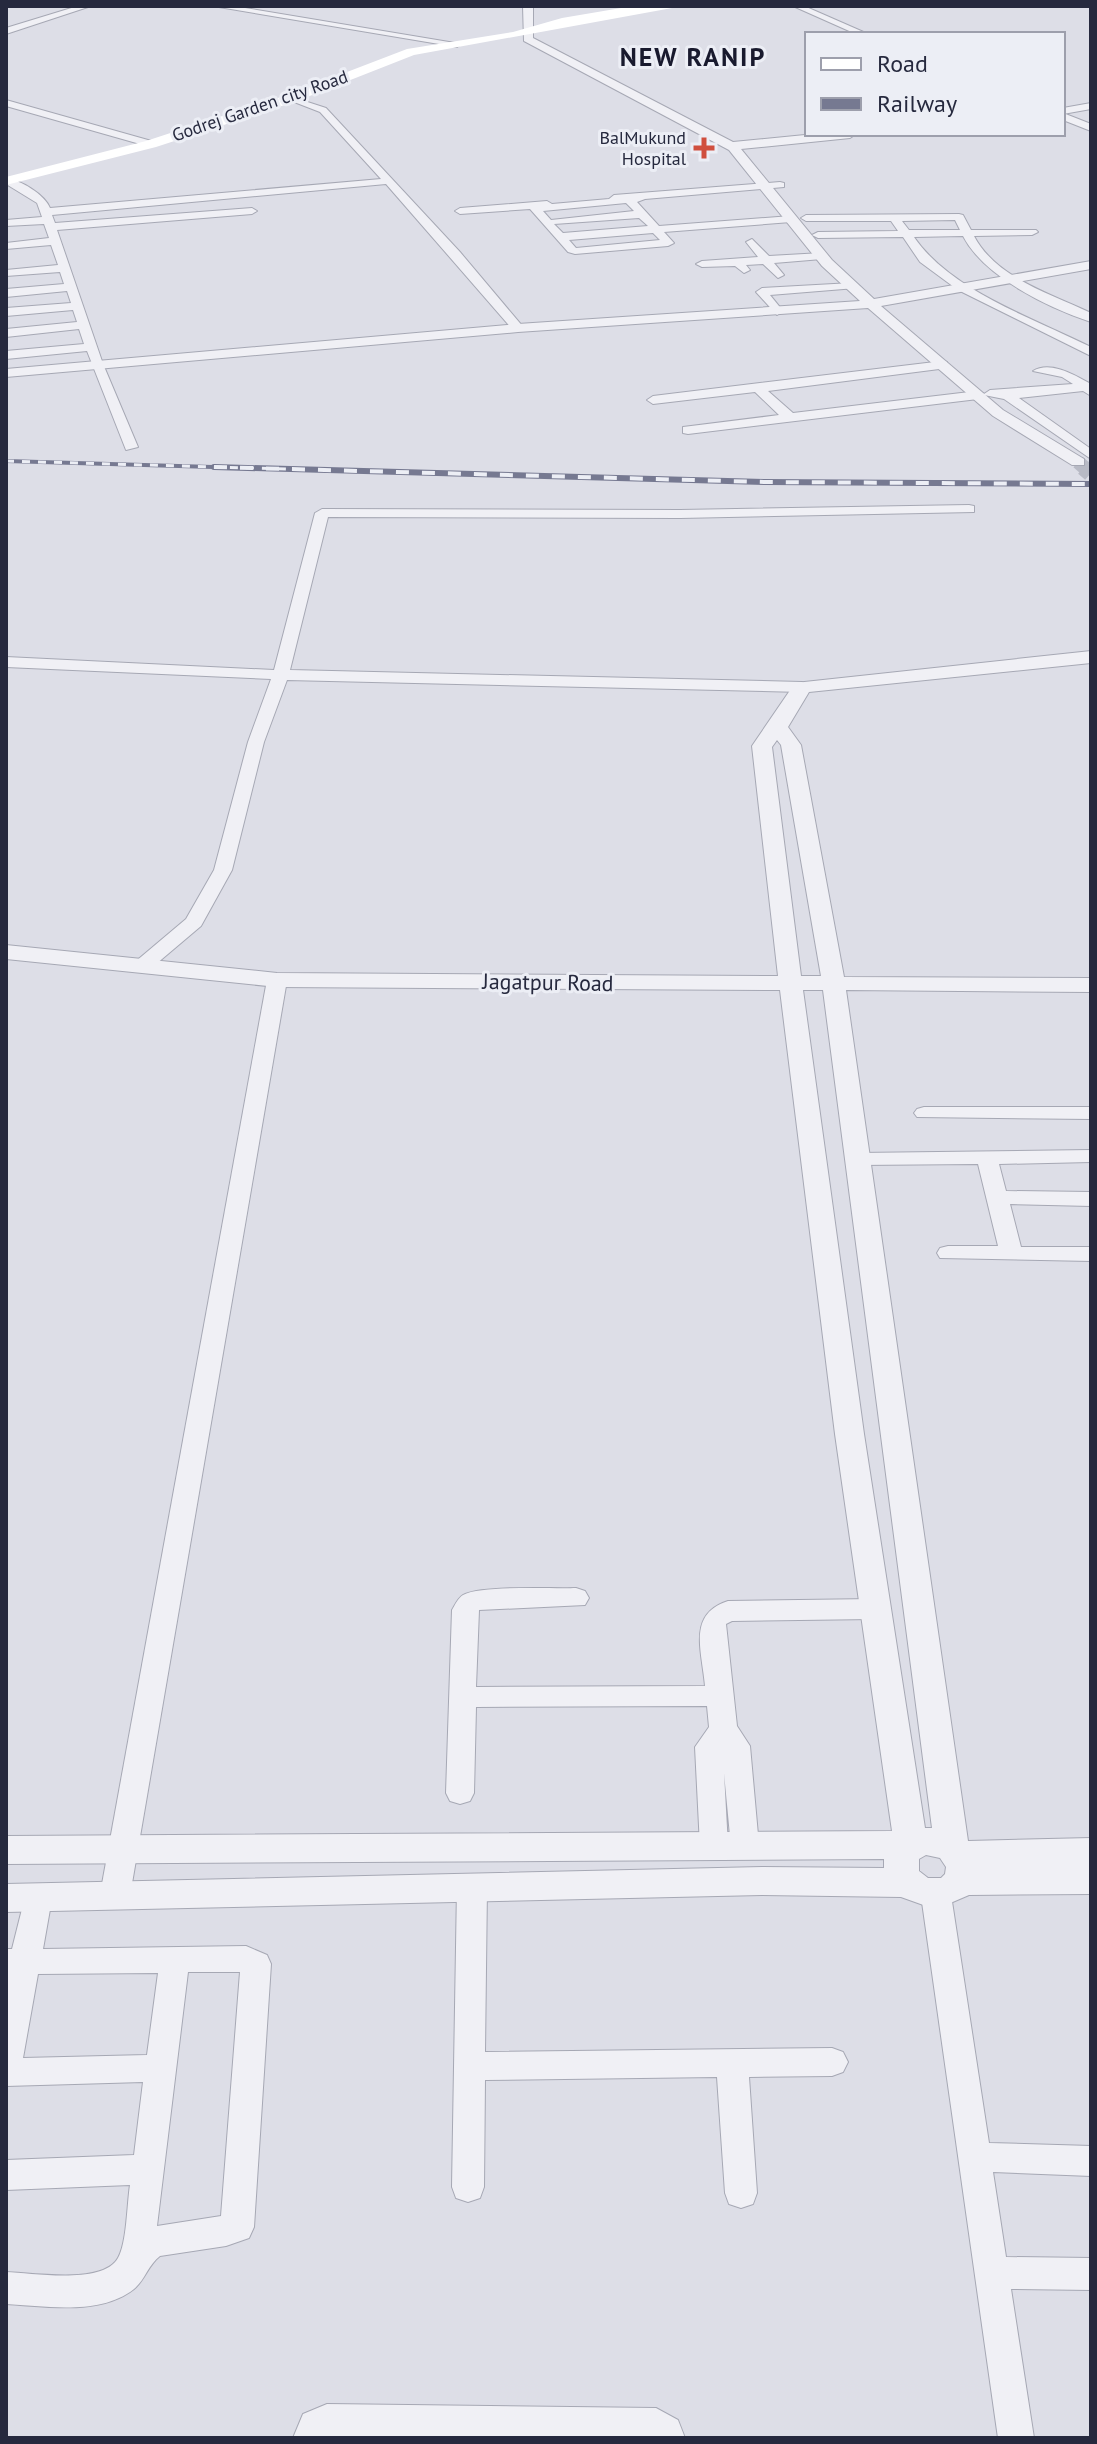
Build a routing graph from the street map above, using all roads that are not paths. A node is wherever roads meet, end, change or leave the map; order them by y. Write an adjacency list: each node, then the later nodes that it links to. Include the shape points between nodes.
1 (87, 6): 8 (street)
2 (217, 6): 11 (street)
3 (528, 6): 10 (street)
4 (653, 6): 10 (main road)
5 (677, 6): 10 (main road)
6 (828, 6): 7 (street)
7 (801, 8): 9 (street)
8 (6, 31)
9 (859, 32)
10 (525, 34): 11 (main road, Godrej Garden city Road); 20 (street)
11 (457, 44): 12 (main road, Godrej Garden city Road, via 411,52)
12 (292, 98): 19 (main road, Godrej Garden city Road); 22 (street, via 323,110)
13 (6, 103): 19 (street)
14 (1091, 106): 15 (street)
15 (1065, 113)
16 (1065, 115): 17 (street)
17 (1091, 128)
18 (830, 136): 20 (street)
19 (151, 144): 21 (main road, Godrej Garden city Road)
20 (739, 145): 23 (street)
21 (8, 181): 27 (street)
22 (389, 181): 42 (street); 73 (street)
23 (771, 187): 24 (street); 32 (street); 36 (street)
24 (739, 192): 25 (street); 29 (street)
25 (684, 195): 28 (street); 30 (street)
26 (52, 197): 27 (street)
27 (37, 198): 42 (street)
28 (629, 200): 34 (street); 39 (street, via 535,208)
29 (749, 201)
30 (694, 205)
31 (252, 211): 42 (street)
32 (460, 211)
33 (759, 211): 38 (street)
34 (643, 214): 39 (street); 43 (street)
35 (704, 215): 41 (street)
36 (798, 218): 37 (street); 38 (street); 47 (street); 52 (street)
37 (895, 218): 45 (street, via 959,217); 46 (street)
38 (769, 220): 41 (street)
39 (547, 222): 49 (street)
40 (6, 223): 42 (street)
41 (714, 225): 43 (street)
42 (51, 227): 48 (street); 51 (street); 55 (street)
43 (656, 229): 49 (street); 49 (street, via 668,243 577,251)
44 (1032, 232): 45 (street)
45 (967, 233): 46 (street); 61 (street, via 976,250)
46 (904, 234): 47 (street); 64 (street, via 924,260)
47 (818, 235): 66 (street)
48 (6, 237)
49 (560, 237)
50 (752, 242): 53 (street)
51 (6, 246)
52 (822, 256): 53 (street); 62 (street)
53 (766, 260): 59 (street); 60 (street)
54 (6, 263): 55 (street)
55 (63, 263): 58 (street); 63 (street)
56 (702, 264): 60 (street)
57 (1091, 265): 61 (street)
58 (6, 273)
59 (778, 275)
60 (749, 276): 62 (street); 69 (street)
61 (1011, 280): 64 (street); 71 (street)
62 (852, 286): 67 (street)
63 (71, 287): 65 (street); 68 (street)
64 (962, 288): 66 (street); 76 (street)
65 (6, 293)
66 (889, 303): 67 (street); 84 (street)
67 (872, 304): 69 (street); 79 (street)
68 (78, 306): 70 (street); 72 (street)
69 (777, 311): 73 (street)
70 (6, 312)
71 (1091, 318)
72 (84, 325): 74 (street); 75 (street)
73 (518, 328): 78 (street)
74 (6, 333)
75 (92, 347): 77 (street); 78 (street)
76 (1091, 352)
77 (6, 355)
78 (97, 364): 81 (street); 89 (street)
79 (943, 365): 82 (street); 84 (street)
80 (1039, 371): 83 (street, via 1065,374)
81 (6, 373)
82 (758, 388): 86 (street); 87 (street)
83 (1088, 390): 85 (street)
84 (984, 395): 85 (street); 87 (street); 90 (street, via 1013,412 1014,420)
85 (1007, 395): 90 (street)
86 (653, 400)
87 (790, 418): 88 (street)
88 (688, 430)
89 (131, 447)
90 (1084, 459)
91 (969, 509): 94 (street, via 322,513)
92 (1091, 657): 95 (street)
93 (6, 662): 94 (street)
94 (281, 675): 95 (street); 100 (street, via 256,742 223,870 194,922)
95 (802, 687): 96 (street)
96 (778, 727): 97 (street, via 762,746); 98 (street, via 791,745)
97 (770, 820): 98 (street); 102 (street)
98 (804, 821): 103 (street)
99 (6, 952): 100 (street, Jagatpur Road)
100 (142, 966): 101 (street, Jagatpur Road)
101 (277, 980): 102 (street, Jagatpur Road); 123 (street)
102 (790, 985): 103 (street, Jagatpur Road); 116 (street)
103 (834, 985): 104 (street, Jagatpur Road); 109 (street)
104 (1091, 985)
105 (924, 1113): 106 (street)
106 (1091, 1113)
107 (1091, 1156): 108 (street)
108 (987, 1157): 109 (street); 110 (street)
109 (858, 1159): 125 (street, via 913,1546)
110 (997, 1197): 111 (street); 113 (street)
111 (1091, 1199)
112 (948, 1253): 113 (street)
113 (1011, 1253): 114 (street)
114 (1091, 1254)
115 (576, 1598): 118 (street, via 470,1603 465,1610)
116 (874, 1609): 117 (street, via 728,1611 718,1616 713,1623); 120 (street)
117 (719, 1696): 118 (street); 121 (street, via 723,1729 736,1746)
118 (462, 1697): 119 (street)
119 (460, 1793)
120 (911, 1845): 121 (street); 125 (street, via 899,1867)
121 (730, 1846): 123 (street)
122 (6, 1850): 123 (street)
123 (123, 1851): 128 (street)
124 (1091, 1852): 125 (street)
125 (943, 1873): 126 (street); 127 (street); 138 (street)
126 (1091, 1880)
127 (472, 1887): 128 (street); 135 (street)
128 (115, 1895): 129 (street)
129 (22, 1898): 130 (street)
130 (15, 1962): 131 (street); 134 (street)
131 (174, 1963): 136 (street); 144 (street, via 246,1959 256,1964 237,2227 151,2243)
132 (832, 2062): 133 (street)
133 (732, 2063): 135 (street); 143 (street)
134 (6, 2064)
135 (470, 2066): 142 (street)
136 (161, 2068): 137 (street); 140 (street)
137 (6, 2072)
138 (974, 2157): 139 (street); 145 (street)
139 (1091, 2161)
140 (148, 2169): 141 (street); 144 (street)
141 (6, 2175)
142 (468, 2187)
143 (741, 2193)
144 (137, 2256): 147 (street, via 124,2278 90,2290)
145 (990, 2273): 146 (street); 151 (street)
146 (1091, 2274)
147 (6, 2288)
148 (541, 2432): 149 (street, via 327,2421 316,2426); 150 (street, via 656,2425)
149 (311, 2438)
150 (667, 2438)
151 (1016, 2438)

